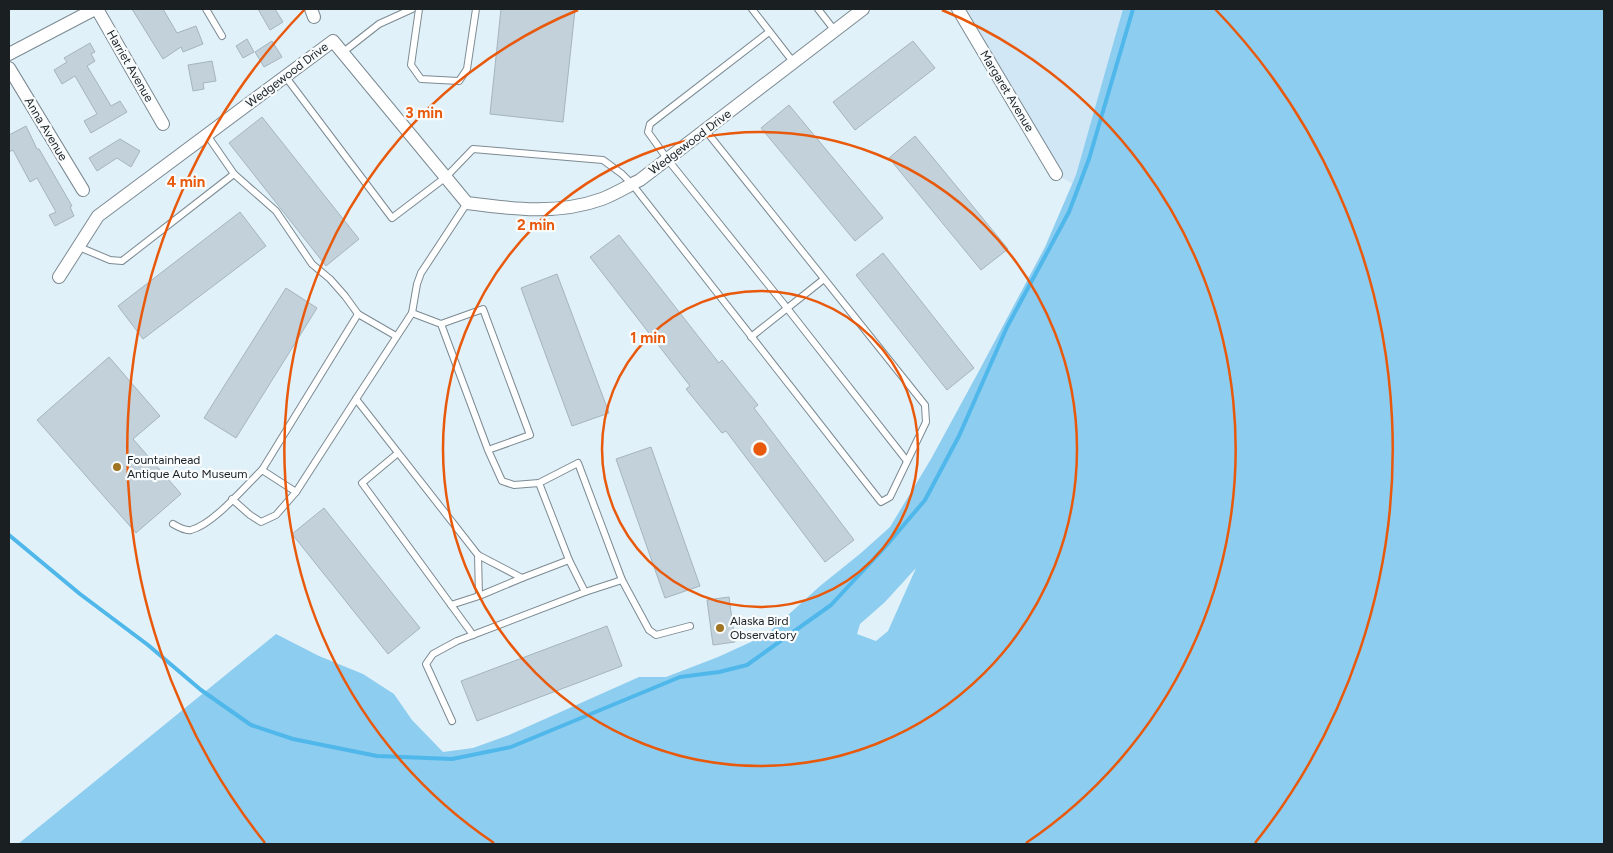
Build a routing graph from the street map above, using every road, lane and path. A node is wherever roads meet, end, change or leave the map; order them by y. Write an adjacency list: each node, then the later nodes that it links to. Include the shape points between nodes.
1 (96, 9): 14 (street); 18 (street, Harriet Avenue)
2 (206, 9): 12 (lane)
3 (412, 9): 13 (lane, via 379,24)
4 (419, 9): 5 (lane, via 411,65 421,79 459,81 467,69)
5 (476, 9)
6 (752, 9): 11 (lane)
7 (818, 9): 10 (lane)
8 (863, 9): 10 (street, Wedgewood Drive)
9 (958, 9): 23 (street, Margaret Avenue)
10 (835, 31): 15 (street, Wedgewood Drive)
11 (769, 32): 15 (lane); 21 (lane, via 650,124 648,132)
12 (222, 36)
13 (342, 53): 17 (street, Wedgewood Drive, via 333,40); 24 (street, Wedgewood Drive)
14 (9, 54)
15 (794, 63): 19 (street, Wedgewood Drive)
16 (9, 68): 26 (street, Anna Avenue)
17 (285, 76): 20 (street, Wedgewood Drive); 24 (lane, via 392,218)
18 (163, 124)
19 (706, 131): 21 (street, Wedgewood Drive); 30 (lane)
20 (206, 135): 22 (lane); 28 (street, Wedgewood Drive, via 98,216)
21 (668, 160): 25 (street, Wedgewood Drive); 31 (lane)
22 (234, 174): 28 (lane, via 122,261 110,260); 33 (lane, via 276,211 312,264 345,296)
23 (1056, 174)
24 (446, 177): 25 (lane, via 473,149 603,160); 27 (street, Wedgewood Drive)
25 (632, 184): 27 (street, Wedgewood Drive, via 603,199 573,208 530,210); 36 (lane)
26 (83, 190)
27 (467, 203): 32 (lane, via 421,274)
28 (79, 247): 29 (street, Wedgewood Drive)
29 (59, 277)
30 (824, 279): 31 (lane); 40 (lane, via 925,405 926,422)
31 (787, 308): 36 (lane); 40 (lane)
32 (412, 313): 34 (lane); 35 (lane)
33 (358, 314): 35 (lane); 41 (lane)
34 (442, 324): 38 (lane); 38 (lane, via 483,309 530,435)
35 (396, 336): 37 (lane)
36 (751, 337): 40 (lane, via 881,502 890,497)
37 (356, 399): 39 (lane); 43 (lane)
38 (488, 450): 42 (lane, via 502,481 514,485)
39 (398, 453): 46 (lane); 52 (lane, via 362,483)
40 (907, 461)
41 (262, 470): 43 (lane); 44 (lane)
42 (539, 483): 47 (lane); 49 (lane, via 578,463)
43 (296, 492): 44 (lane, via 276,516 261,522)
44 (232, 498): 45 (lane, via 212,519 190,530)
45 (173, 524)
46 (478, 555): 48 (lane); 51 (lane)
47 (569, 560): 48 (lane); 50 (lane)
48 (522, 578): 51 (lane)
49 (622, 580): 50 (lane); 53 (lane, via 649,630 656,635)
50 (585, 592): 54 (lane)
51 (479, 596): 52 (lane)
52 (451, 605): 54 (lane)
53 (690, 626)
54 (473, 635): 55 (lane, via 433,654 426,664)
55 (452, 721)

